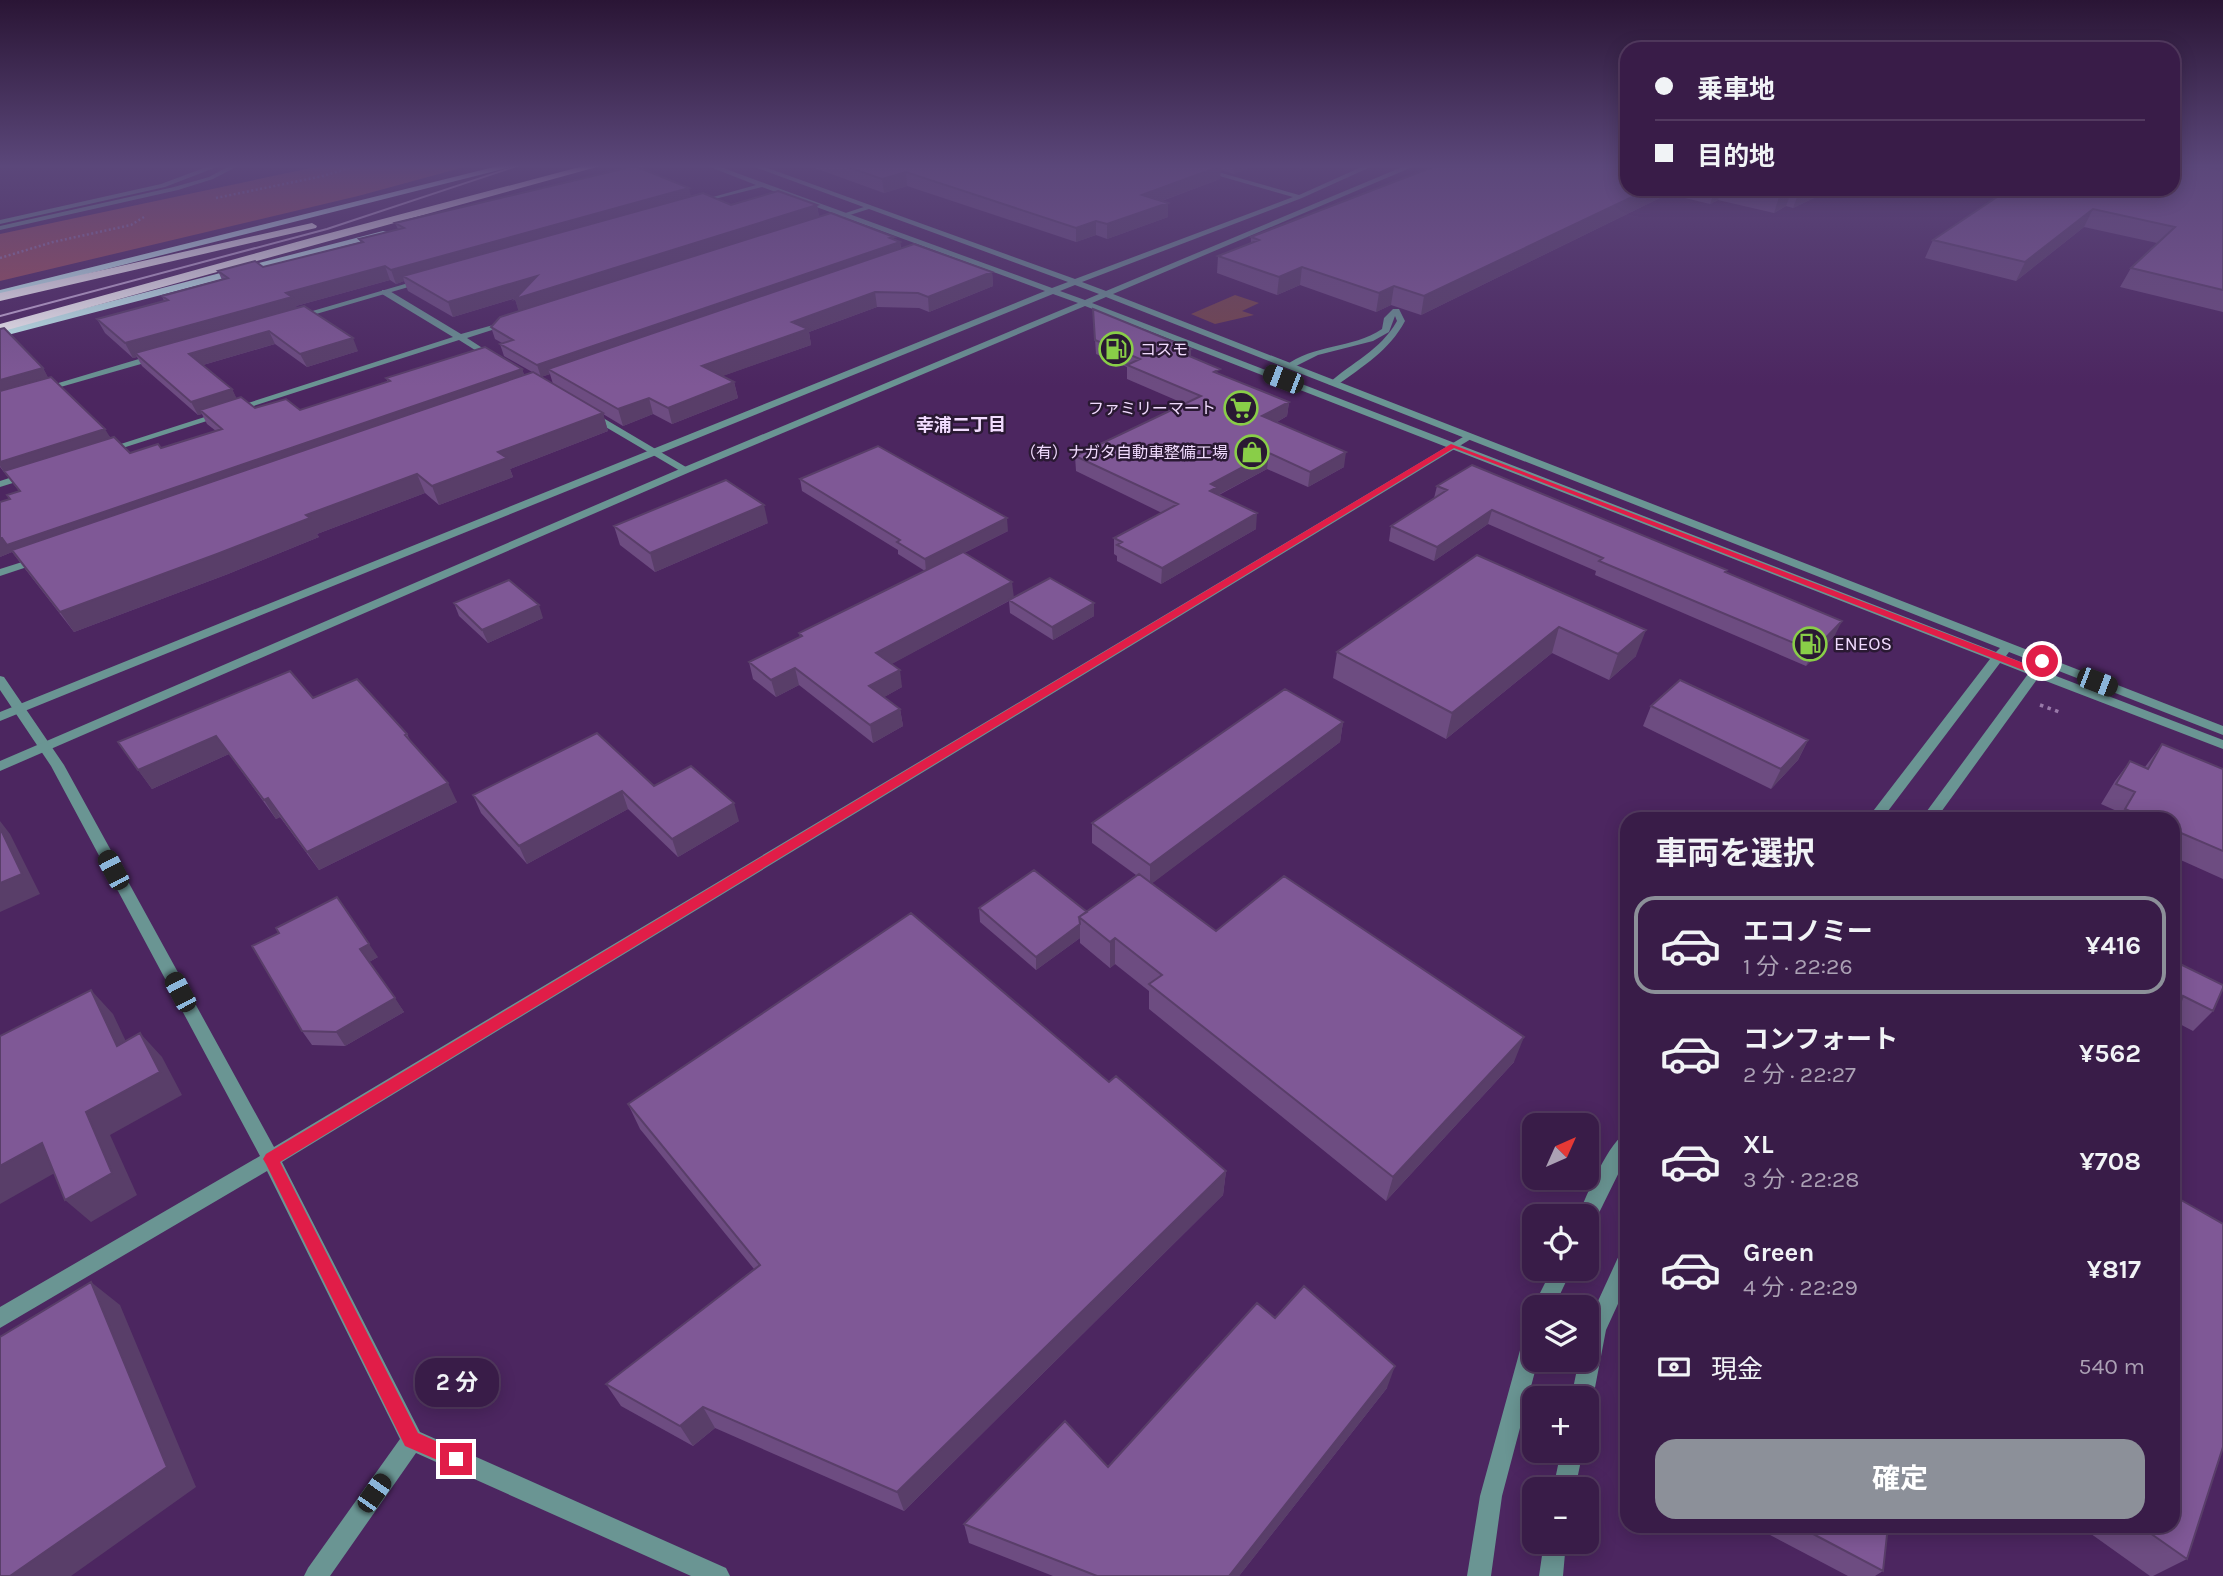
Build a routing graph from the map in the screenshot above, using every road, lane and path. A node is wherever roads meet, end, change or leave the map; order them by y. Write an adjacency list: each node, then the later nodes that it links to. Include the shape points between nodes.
1 (69, 239): 12 (path)
2 (225, 239): 18 (highway)
3 (259, 239): 18 (highway)
4 (321, 239): 22 (highway)
5 (366, 239): 23 (highway)
6 (911, 239): 10 (street)
7 (956, 239): 14 (street)
8 (1190, 239): 14 (street)
9 (1238, 239): 17 (street)
10 (932, 246): 11 (street); 16 (street)
11 (909, 254)
12 (0, 258)
13 (438, 277): 15 (street)
14 (1075, 282): 16 (street); 17 (street)
15 (385, 292): 21 (street); 24 (street)
16 (1052, 292): 19 (street); 33 (street)
17 (1104, 294): 19 (street); 27 (street)
18 (0, 295)
19 (1085, 303): 32 (street); 35 (street)
20 (523, 317): 24 (street)
21 (292, 318)
22 (0, 328)
23 (0, 334)
24 (458, 337): 26 (street); 34 (street)
25 (172, 352): 29 (street)
26 (504, 364)
27 (1289, 366): 28 (street); 28 (street, via 1317,352 1373,340 1386,330 1388,318 1396,311 1401,321 1394,337 1360,368)
28 (1333, 384): 31 (street)
29 (27, 394)
30 (583, 410): 33 (street)
31 (1468, 437): 32 (street); 40 (street)
32 (1454, 445): 40 (street); 52 (street)
33 (656, 452): 35 (street); 43 (street)
34 (92, 455)
35 (687, 470): 47 (street)
36 (39, 471): 37 (street)
37 (0, 484)
38 (52, 555): 39 (street)
39 (0, 573)
40 (2002, 652): 41 (street); 49 (street)
41 (2039, 666): 45 (street); 46 (street); 50 (street)
42 (0, 680): 43 (street)
43 (19, 709): 44 (street); 47 (street)
44 (0, 717)
45 (2223, 731)
46 (2223, 745)
47 (45, 747): 48 (street); 52 (street)
48 (0, 766)
49 (1879, 812)
50 (1933, 812)
51 (1620, 1150): 53 (street)
52 (271, 1159): 55 (street); 58 (street)
53 (1593, 1204)
54 (1620, 1276): 57 (street, via 1596,1329)
55 (0, 1318)
56 (1525, 1372): 62 (street, via 1492,1496)
57 (1584, 1386)
58 (412, 1440): 60 (street); 61 (street)
59 (1554, 1554): 63 (street)
60 (316, 1576)
61 (718, 1576)
62 (1479, 1576)
63 (1551, 1576)

